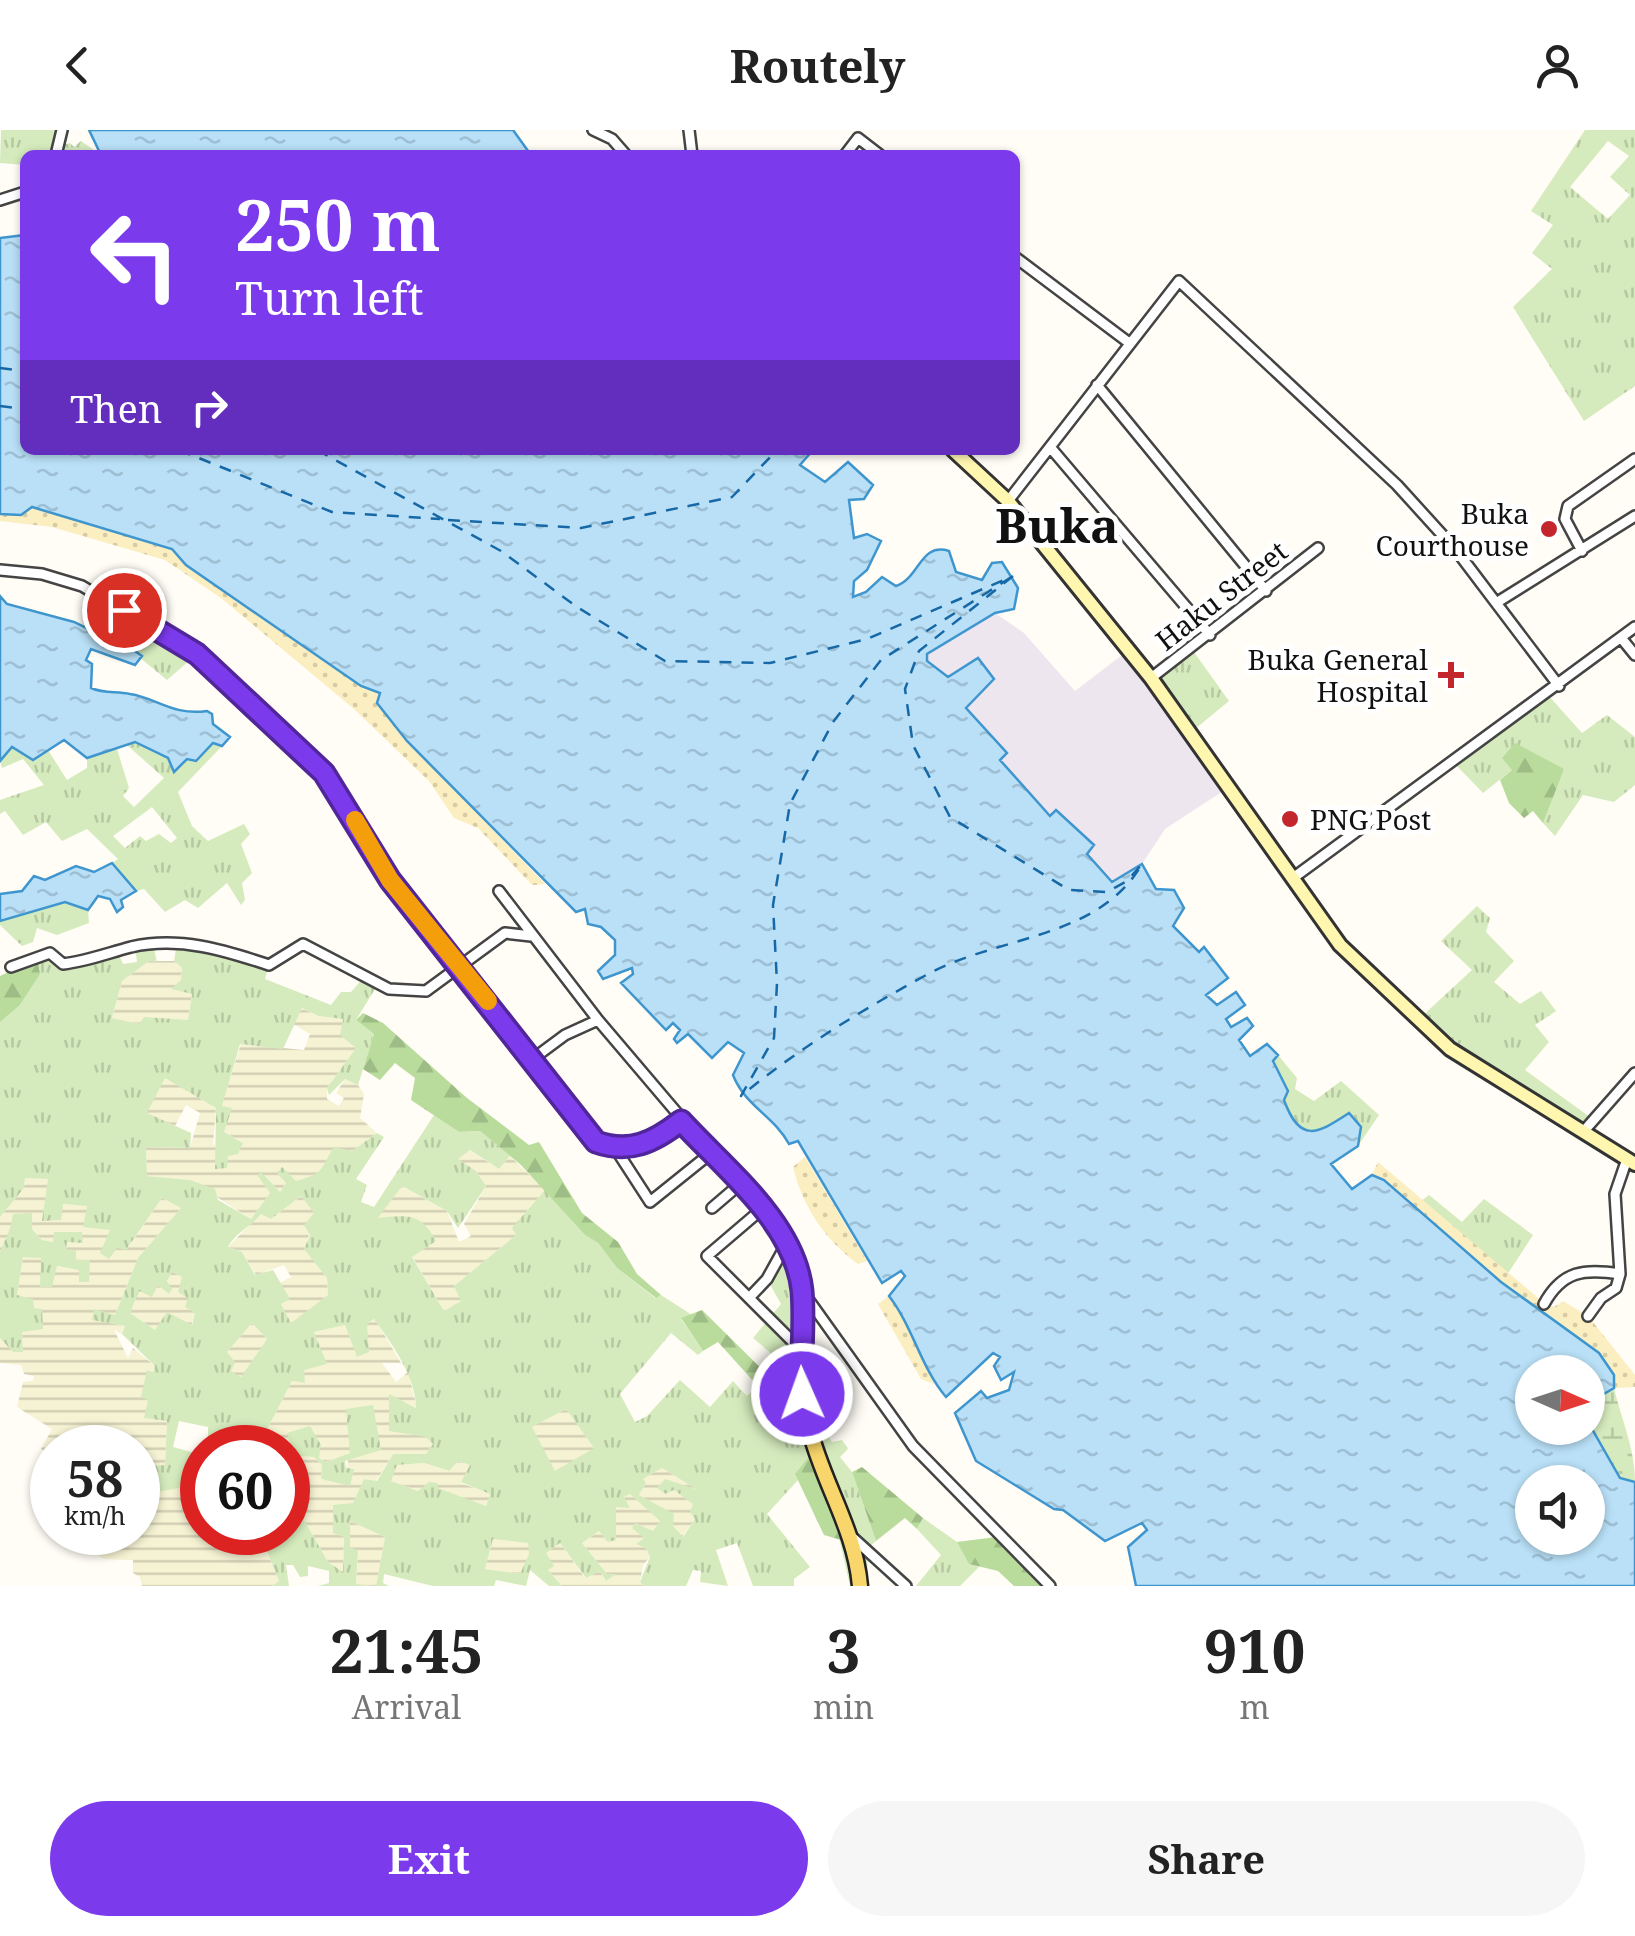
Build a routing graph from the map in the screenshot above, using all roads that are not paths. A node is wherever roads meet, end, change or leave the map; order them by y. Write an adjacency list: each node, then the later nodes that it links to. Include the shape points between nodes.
1 (594, 130): 2 (street)
2 (622, 150)
3 (1020, 261): 4 (street)
4 (1128, 342): 5 (street); 15 (street, via 1178,280 1397,485)
5 (1098, 386): 6 (street); 14 (street)
6 (1050, 447): 9 (street); 17 (street)
7 (958, 455): 9 (main road)
8 (1635, 458): 12 (street, via 1568,506 1565,519)
9 (1008, 502): 20 (main road)
10 (1635, 516): 12 (street)
11 (1318, 548): 14 (street, Haku Street)
12 (1582, 551): 15 (street)
13 (0, 570): 25 (street, via 82,586 197,654 324,773 390,880)
14 (1266, 592): 17 (street, Haku Street)
15 (1496, 602): 21 (street)
16 (1635, 627): 18 (street)
17 (1210, 635): 20 (street, Haku Street)
18 (1622, 639): 19 (street); 21 (street)
19 (1635, 655)
20 (1150, 678): 22 (main road)
21 (1560, 686): 22 (street)
22 (1293, 878): 31 (main road, via 1340,945 1450,1049)
23 (499, 891): 24 (street)
24 (531, 936): 25 (street, via 506,933); 27 (street)
25 (458, 965): 26 (street, via 426,991 389,989 303,944 269,965 178,944 134,946 63,964 50,953); 28 (street)
26 (11, 967)
27 (598, 1020): 28 (street); 30 (street)
28 (534, 1058): 32 (street, via 596,1142)
29 (1635, 1073): 31 (street)
30 (681, 1121): 32 (street, via 652,1143); 33 (street)
31 (1582, 1132): 34 (main road)
32 (615, 1148): 33 (street, via 650,1202)
33 (710, 1153): 35 (main road)
34 (1631, 1162): 39 (street, via 1615,1194)
35 (740, 1184): 36 (street); 37 (main road)
36 (712, 1208)
37 (762, 1209): 38 (main road); 41 (street, via 707,1256)
38 (787, 1243): 40 (main road); 41 (street)
39 (1620, 1274): 42 (street, via 1597,1270 1567,1277); 43 (street, via 1616,1288)
40 (802, 1289): 44 (main road); 48 (street, via 913,1446)
41 (749, 1298): 44 (street)
42 (1544, 1304)
43 (1588, 1316)
44 (801, 1350): 45 (main road, via 809,1430)
45 (851, 1536): 46 (main road); 47 (street)
46 (860, 1586)
47 (906, 1586)
48 (1050, 1586)

